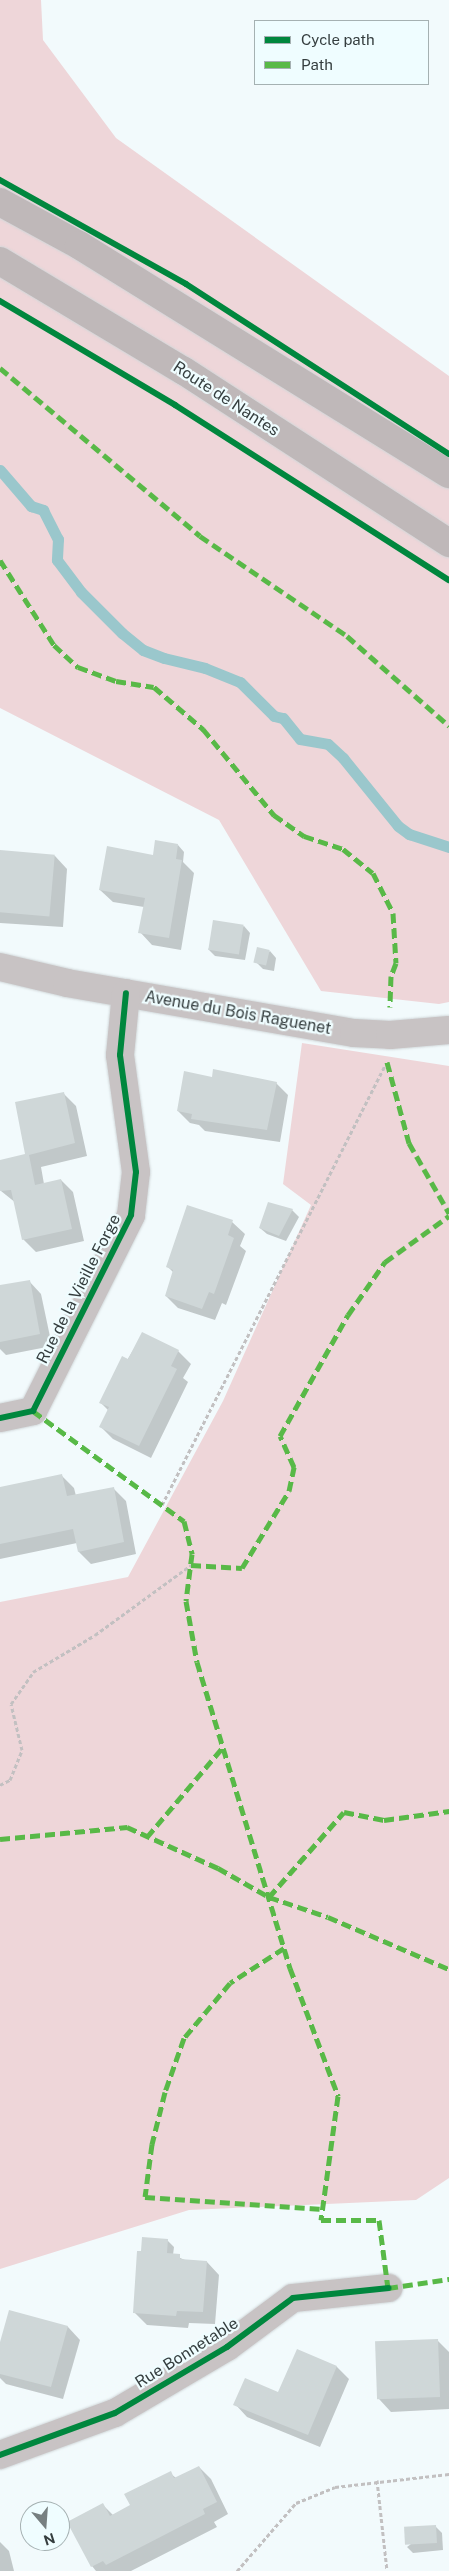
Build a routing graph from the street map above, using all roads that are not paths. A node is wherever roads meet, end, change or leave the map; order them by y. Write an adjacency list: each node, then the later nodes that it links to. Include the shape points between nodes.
1 (0, 202): 3 (main road, via 78,245)
2 (0, 261): 4 (main road, Route de Nantes, via 184,371)
3 (449, 474)
4 (449, 543)
5 (0, 967): 6 (street, Avenue du Bois Raguenet)
6 (126, 994): 7 (street, Avenue du Bois Raguenet, via 354,1033 390,1035); 8 (street, Rue de la Vieille Forge, via 120,1055 136,1172 131,1215 33,1411)
7 (449, 1030)
8 (0, 1418)
9 (388, 2288): 10 (street, Rue Bonnetable, via 293,2298 227,2347 115,2413)
10 (0, 2455)

